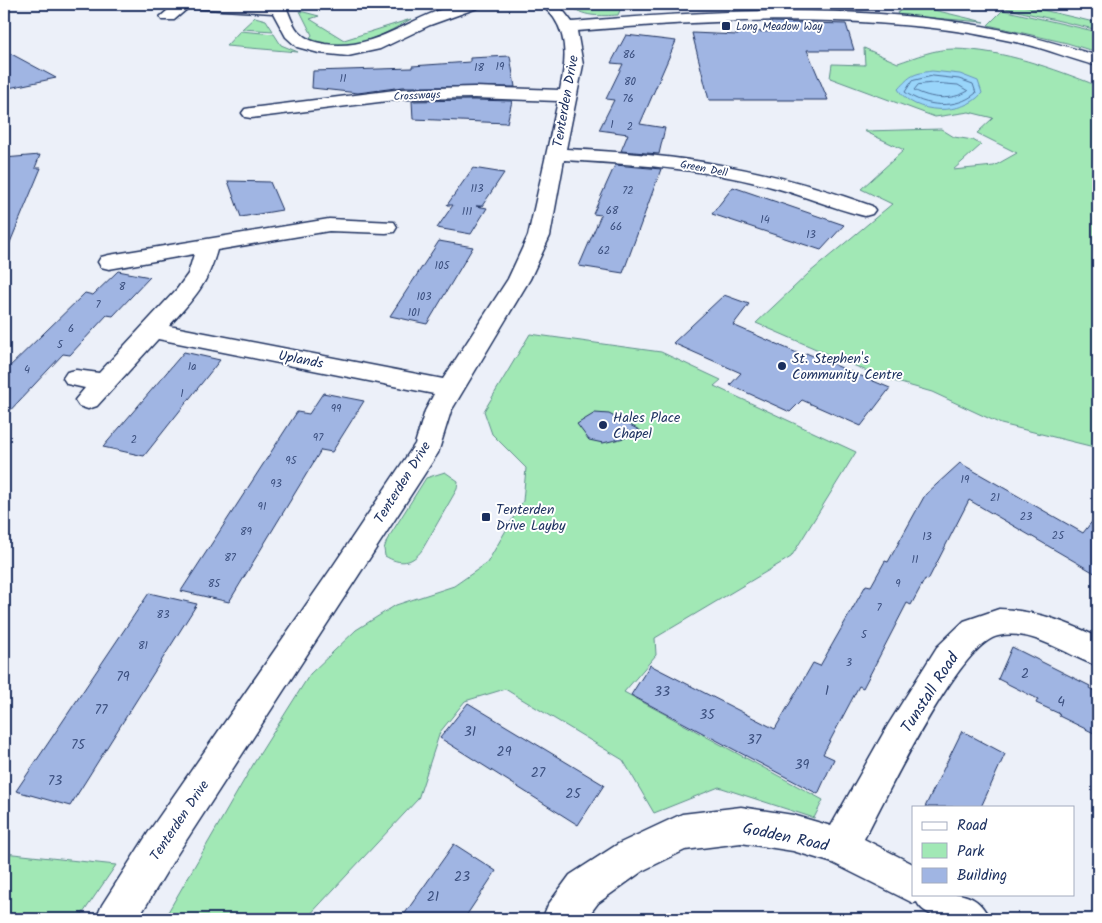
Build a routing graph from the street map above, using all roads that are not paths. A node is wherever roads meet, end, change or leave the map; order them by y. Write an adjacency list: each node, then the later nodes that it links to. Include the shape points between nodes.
1 (184, 4): 6 (street)
2 (190, 4): 4 (street, via 266,10)
3 (475, 4): 4 (street, via 431,19 388,42 362,50 343,51 300,42)
4 (277, 6)
5 (556, 12): 7 (street, via 887,20 960,27 1042,44); 8 (street, Tenterden Drive, via 574,49)
6 (168, 17)
7 (1098, 61)
8 (568, 96): 9 (street, Crossways, via 486,92 429,94); 10 (street, Tenterden Drive)
9 (262, 110)
10 (556, 154): 11 (street, Green Dell, via 690,164); 18 (street, Tenterden Drive, via 532,255)
11 (856, 204)
12 (386, 227): 13 (street, via 361,229 330,225)
13 (207, 247): 14 (street); 15 (street, via 199,275)
14 (109, 262)
15 (153, 330): 17 (street); 18 (street, Uplands)
16 (76, 378): 17 (street)
17 (105, 382): 19 (street)
18 (450, 389): 24 (street, Tenterden Drive, via 438,411 428,446 163,843)
19 (88, 400)
20 (1098, 652): 21 (street, Tunstall Road, via 1058,634 1020,623 999,622 975,630 944,665 900,736)
21 (840, 847): 22 (street, Godden Road); 25 (street, Godden Road, via 741,825 682,832 631,857 584,889)
22 (912, 883)
23 (936, 896): 26 (street)
24 (116, 919)
25 (562, 919)
26 (969, 919)

